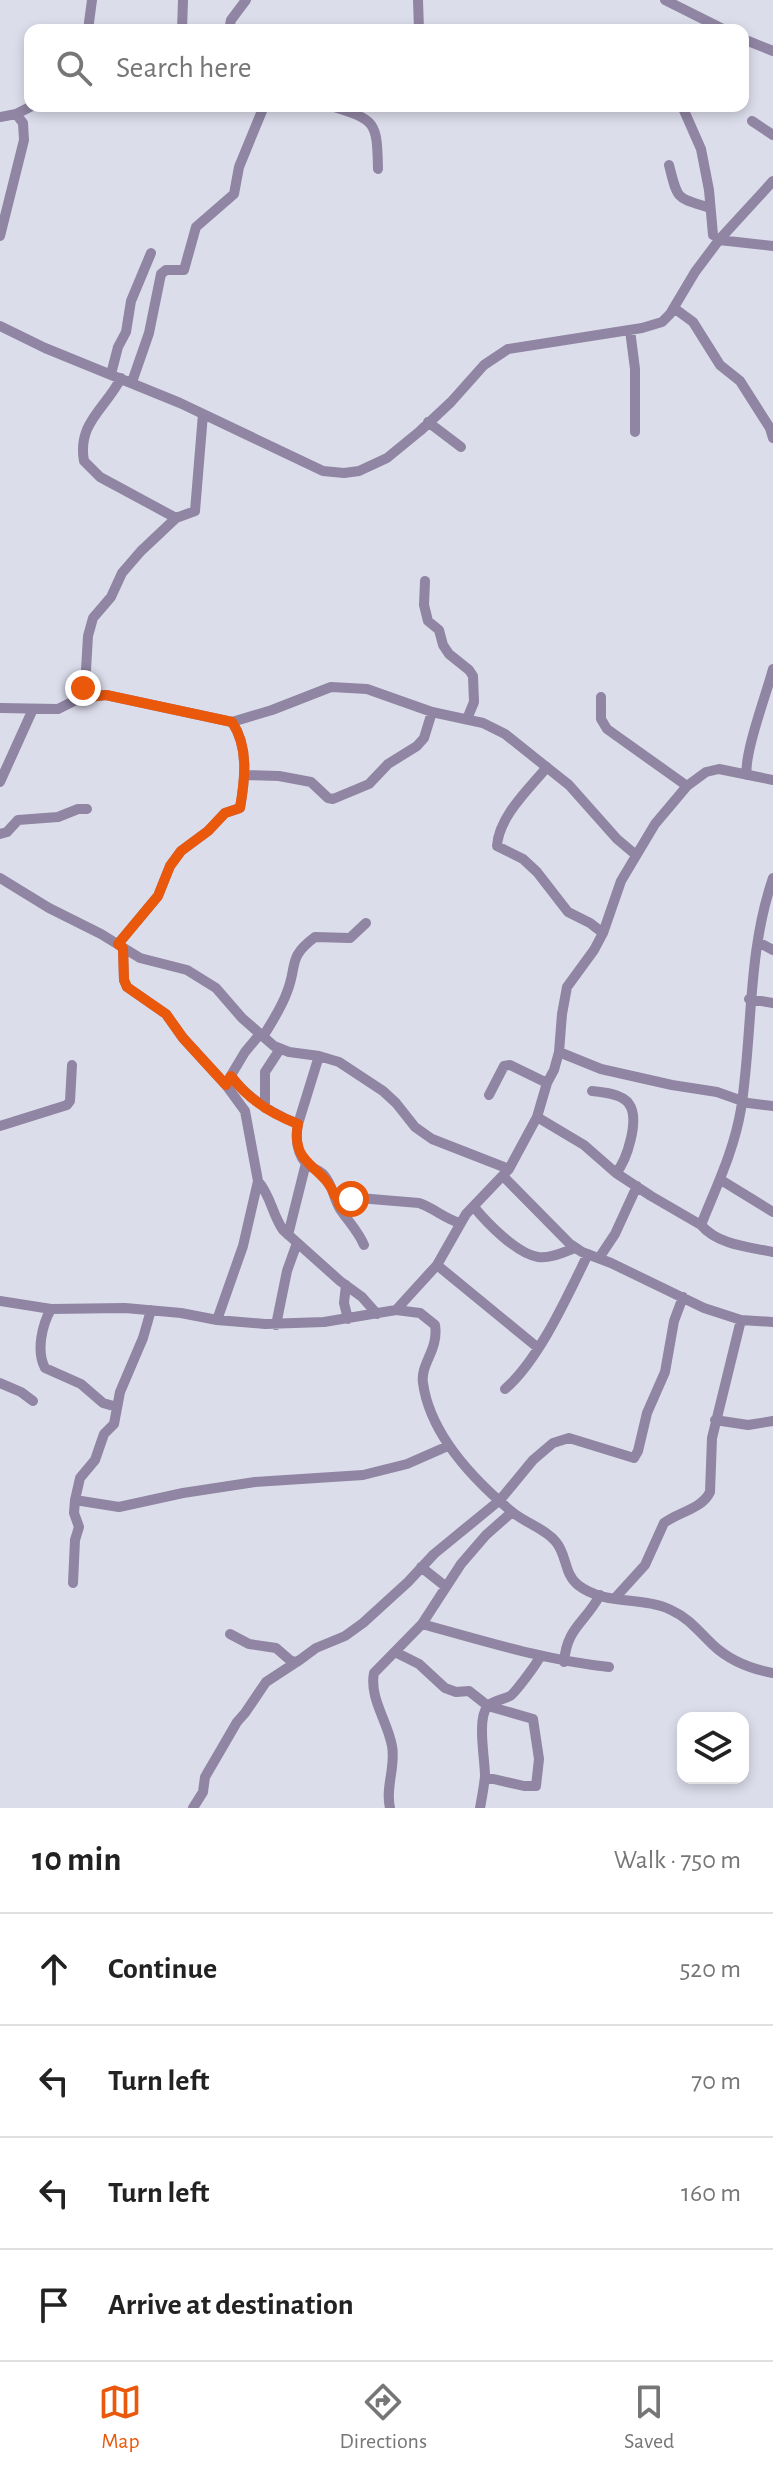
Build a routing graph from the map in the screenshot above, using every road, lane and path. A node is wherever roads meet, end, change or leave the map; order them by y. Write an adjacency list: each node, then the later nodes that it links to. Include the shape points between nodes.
1 (92, 0): 6 (street)
2 (183, 0): 7 (street)
3 (246, 0): 8 (street)
4 (418, 0): 9 (street)
5 (665, 0): 10 (street)
6 (89, 24)
7 (182, 24)
8 (230, 24)
9 (419, 24)
10 (713, 24)
11 (749, 41): 12 (street)
12 (773, 51)
13 (24, 110): 17 (street)
14 (262, 112): 32 (street, via 232,197 196,227 184,270 161,274 149,333)
15 (353, 112): 22 (street, via 373,128)
16 (685, 112): 24 (street, via 701,149)
17 (16, 114): 18 (street); 25 (street, via 23,123 24,140)
18 (0, 117)
19 (752, 121): 20 (street)
20 (773, 135)
21 (669, 165): 24 (street, via 679,197)
22 (378, 169)
23 (773, 181): 26 (street)
24 (710, 208): 26 (street)
25 (0, 236)
26 (716, 238): 27 (street); 29 (street)
27 (773, 246)
28 (151, 253): 32 (street, via 118,347)
29 (674, 308): 31 (street, via 662,322); 36 (street, via 692,321 720,365 740,381)
30 (0, 326): 32 (street)
31 (630, 330): 34 (street, via 508,349 484,365); 35 (street)
32 (121, 378): 33 (street); 38 (street, via 87,425 84,461 100,477)
33 (203, 414): 34 (street, via 336,473 359,471 387,458); 38 (street, via 196,507)
34 (428, 422): 37 (street)
35 (635, 432)
36 (773, 438)
37 (461, 447)
38 (176, 518): 43 (street, via 122,573 93,618)
39 (425, 581): 47 (street, via 428,621 439,630 449,654 473,676 474,702)
40 (773, 669): 41 (street)
41 (771, 682): 51 (street)
42 (601, 697): 54 (street, via 601,719 607,729)
43 (80, 698): 45 (street, via 58,709); 48 (street, via 106,695)
44 (0, 708): 45 (street)
45 (33, 709): 53 (street)
46 (432, 712): 47 (street); 48 (street, via 372,691 331,687); 50 (street, via 417,746 395,758 369,784 333,799 311,782)
47 (467, 719): 49 (street, via 505,734)
48 (232, 722): 50 (street, via 243,748)
49 (547, 767): 57 (street); 61 (street, via 510,813 497,846 523,859 568,912)
50 (244, 775): 63 (street, via 240,808 225,813 181,851 158,896)
51 (747, 775): 52 (street); 54 (street, via 719,769)
52 (773, 780)
53 (0, 782)
54 (687, 786): 57 (street)
55 (87, 809): 56 (street, via 18,820)
56 (0, 834)
57 (636, 855): 61 (street)
58 (0, 878): 63 (street)
59 (773, 878): 62 (street)
60 (366, 923): 67 (street, via 350,938 315,937 298,952 287,992)
61 (603, 933): 69 (street, via 567,987)
62 (758, 942): 64 (street); 65 (street)
63 (121, 946): 67 (street, via 149,961 187,970 211,985); 72 (street, via 127,987 166,1014)
64 (773, 950)
65 (749, 999): 66 (street); 76 (street)
66 (773, 1003)
67 (261, 1036): 68 (street); 72 (street)
68 (280, 1049): 70 (street); 78 (street, via 265,1072)
69 (559, 1052): 73 (street); 76 (street, via 601,1069)
70 (319, 1056): 80 (street); 83 (street, via 369,1080 432,1139)
71 (72, 1065): 81 (street, via 67,1105)
72 (228, 1081): 78 (street); 86 (street, via 245,1111)
73 (547, 1083): 75 (street, via 504,1066); 79 (street)
74 (592, 1091): 84 (street, via 630,1106 629,1147)
75 (489, 1095)
76 (742, 1102): 77 (street); 85 (street)
77 (773, 1106)
78 (265, 1108): 80 (street)
79 (537, 1117): 83 (street); 84 (street, via 584,1145)
80 (298, 1124): 82 (street, via 299,1149)
81 (0, 1126)
82 (306, 1163): 88 (street, via 325,1176); 93 (street)
83 (507, 1173): 89 (street); 96 (street)
84 (616, 1173): 87 (street)
85 (721, 1180): 90 (street); 92 (street)
86 (258, 1181): 93 (street); 110 (street, via 243,1246)
87 (637, 1186): 92 (street); 98 (street, via 615,1234)
88 (335, 1196): 91 (street, via 419,1203); 95 (street)
89 (474, 1207): 91 (street); 96 (street, via 488,1225 535,1257)
90 (773, 1212)
91 (460, 1223): 99 (street)
92 (701, 1225): 97 (street, via 725,1240)
93 (288, 1235): 94 (street)
94 (297, 1243): 100 (street); 113 (street)
95 (364, 1245)
96 (575, 1248): 98 (street)
97 (773, 1252)
98 (593, 1256): 102 (street); 114 (street)
99 (437, 1265): 101 (street); 114 (street)
100 (346, 1285): 108 (street); 109 (street)
101 (417, 1287): 106 (street); 107 (street)
102 (683, 1297): 111 (street); 123 (street, via 637,1455 630,1458 562,1439 533,1460)
103 (0, 1301): 104 (street)
104 (51, 1309): 105 (street); 118 (street, via 42,1338 45,1368)
105 (151, 1310): 110 (street); 118 (street)
106 (396, 1310): 107 (street); 108 (street)
107 (420, 1313): 121 (street, via 435,1325 435,1343 422,1380)
108 (377, 1314): 109 (street)
109 (348, 1319): 113 (street)
110 (217, 1320): 113 (street)
111 (741, 1320): 112 (street); 119 (street)
112 (773, 1322)
113 (276, 1325)
114 (537, 1347): 116 (street)
115 (0, 1383): 117 (street)
116 (505, 1389)
117 (33, 1401)
118 (117, 1407): 122 (street, via 114,1424 80,1478)
119 (715, 1420): 120 (street, via 748,1425); 129 (street, via 707,1498 664,1523 645,1565)
120 (773, 1421)
121 (448, 1446): 122 (street, via 363,1475 255,1482 119,1507); 123 (street)
122 (75, 1500): 126 (street, via 79,1527)
123 (500, 1500): 124 (street); 125 (street)
124 (512, 1512): 127 (street); 128 (street, via 555,1541 576,1584)
125 (421, 1567): 127 (street); 135 (street, via 350,1633)
126 (73, 1583)
127 (445, 1586): 130 (street)
128 (600, 1595): 129 (street); 134 (street, via 570,1634)
129 (615, 1598): 137 (street, via 673,1611 727,1656)
130 (422, 1624): 132 (street); 133 (street)
131 (230, 1634): 135 (street, via 249,1644 276,1648)
132 (395, 1652): 138 (street, via 419,1664 445,1688 474,1693); 141 (street, via 372,1678 393,1748)
133 (540, 1656): 134 (street); 138 (street, via 513,1694)
134 (564, 1662): 136 (street)
135 (295, 1663): 140 (street, via 266,1682 237,1722)
136 (609, 1667)
137 (773, 1673)
138 (488, 1706): 139 (street, via 482,1726); 139 (street, via 533,1719 539,1775 532,1787)
139 (485, 1777): 142 (street)
140 (193, 1808)
141 (390, 1808)
142 (480, 1808)

